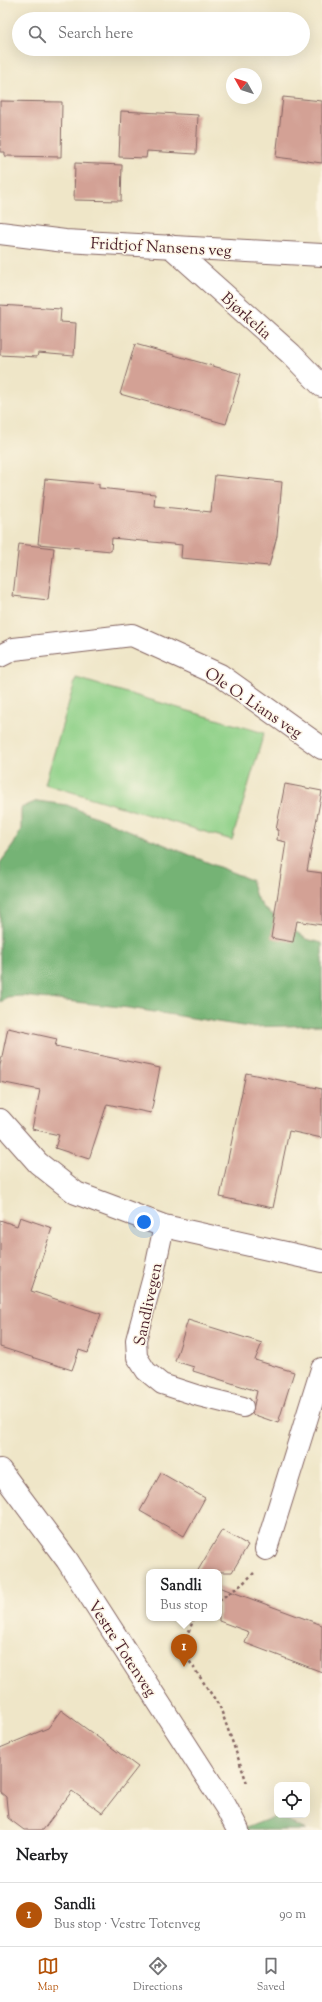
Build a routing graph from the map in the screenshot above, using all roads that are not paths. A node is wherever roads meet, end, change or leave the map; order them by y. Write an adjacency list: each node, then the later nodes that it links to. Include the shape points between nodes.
1 (0, 233): 2 (street, Fridtjof Nansens veg, via 65,241)
2 (170, 246): 3 (street, Fridtjof Nansens veg); 4 (street, Bjørkelia)
3 (322, 255)
4 (322, 386)
5 (0, 656): 6 (street, Ole O. Lians veg, via 14,649 132,635 220,675)
6 (322, 748)
7 (0, 1120): 8 (street, via 38,1163 76,1193)
8 (164, 1226): 9 (street); 11 (lane, Sandlivegen, via 136,1340 137,1357 146,1371 162,1384)
9 (322, 1261)
10 (322, 1369): 13 (street)
11 (243, 1407)
12 (0, 1470): 14 (street, Vestre Totenveg, via 67,1560 226,1807)
13 (266, 1549)
14 (238, 1830)

